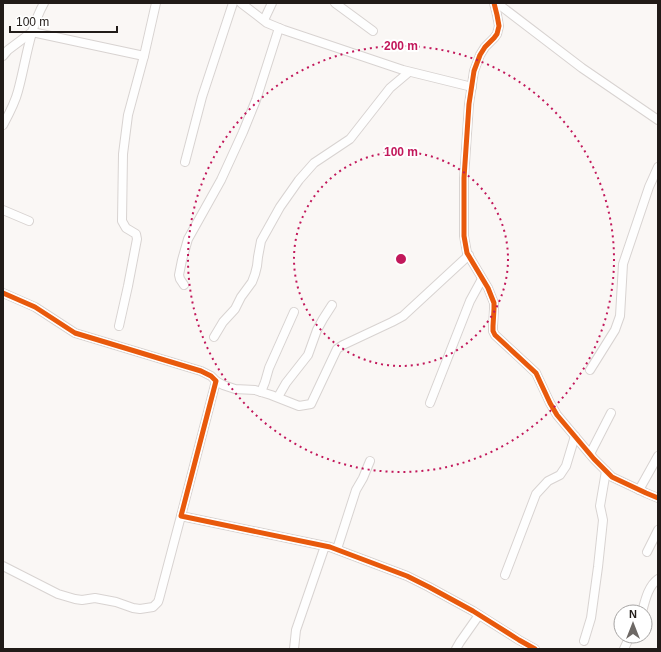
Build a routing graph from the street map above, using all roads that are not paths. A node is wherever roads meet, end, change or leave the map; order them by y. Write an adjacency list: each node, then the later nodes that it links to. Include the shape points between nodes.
1 (44, 3): 12 (street)
2 (156, 3): 14 (street)
3 (233, 3): 19 (street, via 202,97)
4 (241, 3): 9 (street)
5 (272, 3): 9 (street)
6 (335, 3): 11 (street)
7 (494, 3): 16 (street, via 497,34 480,55)
8 (497, 3): 17 (street, via 582,68)
9 (264, 20): 10 (street)
10 (279, 28): 15 (street); 25 (street, via 243,132 221,180 188,239 179,275)
11 (373, 31)
12 (32, 32): 13 (street); 14 (street); 18 (street, via 18,93)
13 (3, 56)
14 (144, 56): 29 (street, via 128,115 122,154 122,221 126,228 136,234 137,239)
15 (410, 72): 16 (street); 30 (street, via 390,88 350,139 314,163 299,180 261,241 252,282)
16 (472, 87): 23 (street, via 464,178 464,236)
17 (658, 120)
18 (3, 125)
19 (186, 162)
20 (658, 167): 31 (street, via 648,187 622,264 620,316 615,330)
21 (3, 210): 22 (street)
22 (29, 221)
23 (468, 256): 24 (street); 34 (street, via 403,316 337,349 311,404 299,406)
24 (482, 279): 35 (street, via 470,301); 37 (street, via 494,303 493,331 536,373 557,415)
25 (184, 285)
26 (3, 293): 32 (street, via 35,307 75,332 201,371)
27 (332, 305): 34 (street, via 317,330 308,355)
28 (294, 312): 33 (street)
29 (119, 326)
30 (214, 337)
31 (590, 370)
32 (216, 380): 33 (street, via 235,389); 44 (street)
33 (261, 392): 34 (street)
34 (278, 398)
35 (430, 403)
36 (611, 413): 38 (street)
37 (575, 436): 38 (street); 50 (street, via 566,466 560,475 548,481 536,494)
38 (590, 454): 41 (street)
39 (658, 456): 42 (street)
40 (370, 462): 47 (street, via 356,490)
41 (606, 471): 42 (street, via 612,477); 54 (street, via 600,506 603,520 599,559 591,618)
42 (639, 490): 43 (street)
43 (658, 498)
44 (181, 516): 46 (street); 49 (street, via 159,599 154,607 140,609 95,598 82,600 58,594)
45 (658, 530): 48 (street)
46 (325, 546): 47 (street); 56 (street, via 296,630)
47 (337, 549): 53 (street, via 407,576)
48 (647, 552)
49 (3, 566)
50 (505, 575)
51 (658, 578): 52 (street, via 651,587)
52 (644, 604)
53 (479, 615): 55 (street); 57 (street)
54 (584, 641)
55 (531, 648)
56 (294, 649)
57 (456, 649)

